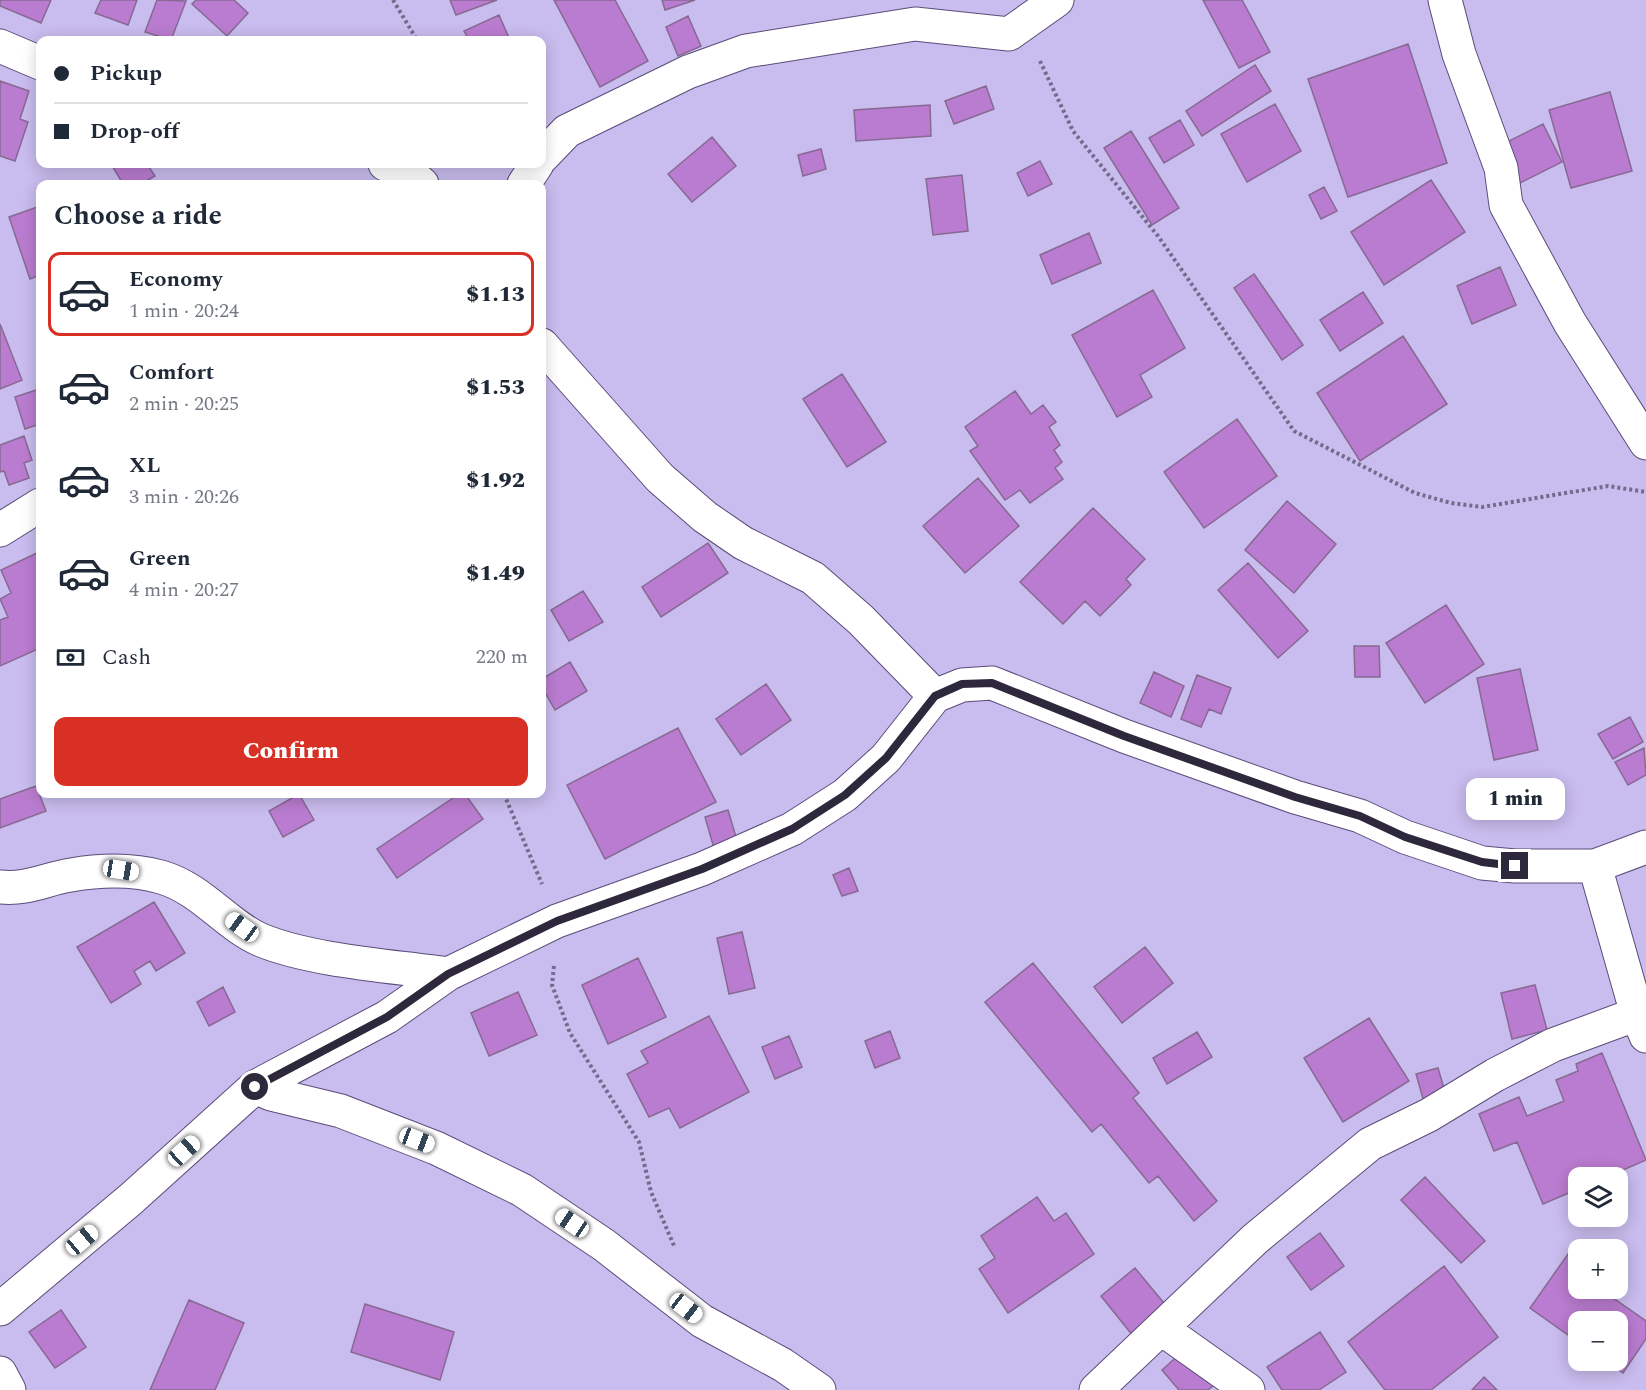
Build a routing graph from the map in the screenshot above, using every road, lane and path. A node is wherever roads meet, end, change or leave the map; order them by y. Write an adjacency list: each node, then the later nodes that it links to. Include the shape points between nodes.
1 (393, 0): 5 (path)
2 (1057, 0): 4 (street)
3 (1445, 0): 12 (street, via 1459,54 1501,168 1506,205 1570,323)
4 (1009, 34): 8 (street, via 915,24 746,51 688,72 567,131); 13 (path, via 1035,50 1072,131 1158,236 1294,431 1415,493 1451,503 1482,507 1608,486)
5 (415, 36)
6 (0, 46): 7 (street)
7 (36, 61)
8 (546, 153)
9 (394, 168): 10 (street)
10 (418, 180)
11 (546, 350): 16 (street, via 660,478 743,543 813,578)
12 (1646, 443)
13 (1646, 492)
14 (36, 508): 15 (street)
15 (0, 530)
16 (935, 696): 19 (street, via 962,684 992,683 1124,736 1482,862); 21 (street, via 886,758 845,795 792,829 702,869)
17 (506, 798): 21 (path)
18 (1646, 847): 19 (street)
19 (1595, 866): 23 (street)
20 (0, 887): 22 (street, via 18,889 70,875 121,870 162,877 202,896 259,939 298,952)
21 (557, 921): 22 (street); 25 (path, via 552,985 570,1033 639,1142 651,1192)
22 (448, 974): 24 (street, via 387,1017)
23 (1641, 1025): 27 (street, via 1553,1045 1370,1144 1255,1239)
24 (255, 1087): 26 (street); 30 (street, via 341,1111 436,1148 522,1190 604,1245 702,1321 783,1365)
25 (678, 1257)
26 (0, 1310)
27 (1162, 1329): 31 (street); 32 (street)
28 (0, 1373): 29 (street)
29 (9, 1390)
30 (819, 1390)
31 (1096, 1390)
32 (1248, 1390)

